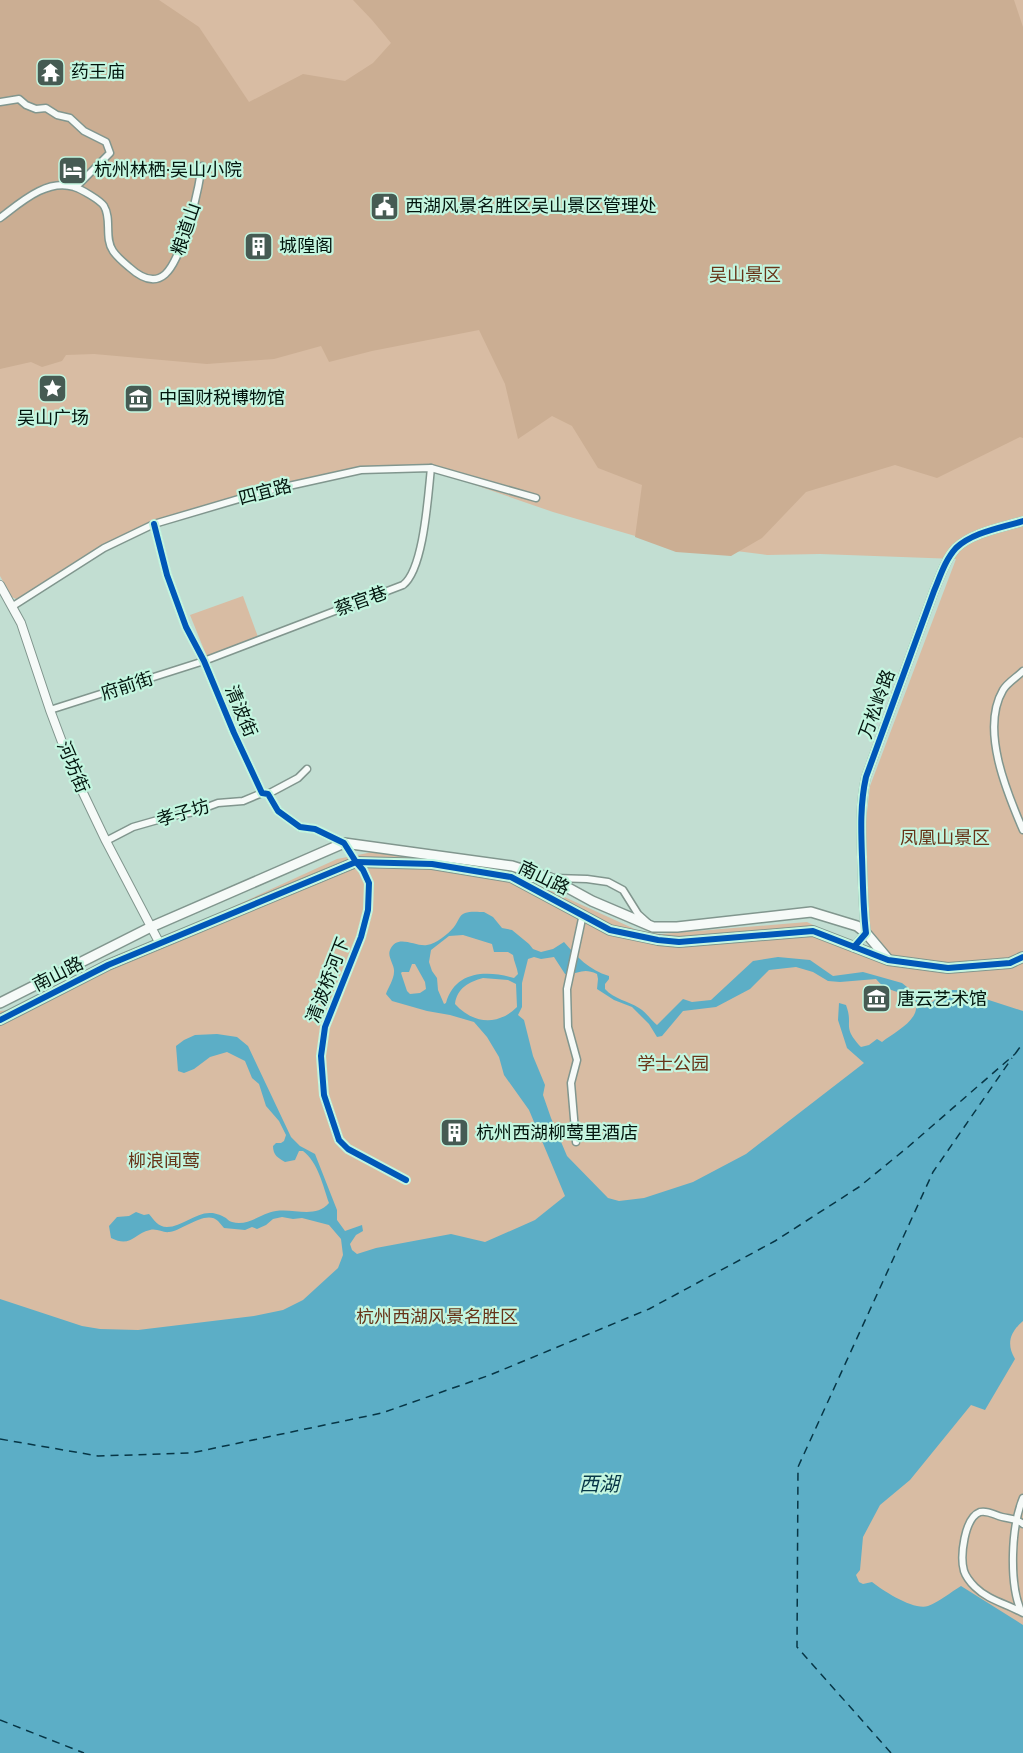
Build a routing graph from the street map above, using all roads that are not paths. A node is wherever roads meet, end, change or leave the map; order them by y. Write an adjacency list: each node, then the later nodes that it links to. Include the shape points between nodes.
1 (0, 102): 3 (street, via 19,99 36,109 46,108 70,118 84,131 106,142 110,153)
2 (202, 166): 3 (street, 粮道山, via 192,216 173,266 152,280 135,273 111,249 105,207)
3 (75, 187): 4 (street, via 63,184 44,189)
4 (0, 218)
5 (431, 468): 6 (street, 四宜路); 8 (street, 四宜路, via 361,470 266,490); 11 (street, 蔡官巷, via 420,550 409,580 392,590)
6 (536, 498)
7 (1023, 521): 25 (street, 万松岭路, via 980,534 955,549 934,591 862,797)
8 (154, 524): 10 (street, 四宜路, via 104,548); 11 (street, 清波街, via 167,575 186,627)
9 (0, 585): 10 (street, 河坊街)
10 (13, 606): 13 (street, 河坊街)
11 (204, 661): 13 (street, 府前街); 15 (street, 清波街)
12 (1023, 671): 16 (street, via 1004,689 996,706 995,729 998,764)
13 (50, 710): 17 (street, 河坊街, via 74,774)
14 (307, 769): 15 (street, 孝子坊, via 298,778)
15 (265, 794): 17 (street, 孝子坊, via 168,817); 18 (street, 清波街, via 278,811 300,827 315,829)
16 (1023, 830)
17 (106, 841): 23 (street, 河坊街)
18 (344, 843): 19 (street); 20 (main road, 南山路, via 512,866); 23 (main road, 南山路)
19 (356, 862): 21 (main road, 南山路, via 432,864); 26 (main road, 南山路); 33 (street, 清波桥河下, via 369,883 368,910 325,1027 321,1056 324,1095 339,1140 348,1149)
20 (550, 878): 21 (street); 24 (main road, 南山路); 24 (street, via 608,882 623,890 638,914)
21 (516, 879): 22 (main road, 南山路)
22 (583, 914): 27 (main road, 南山路, via 610,930 658,940 679,942 813,931); 32 (street, via 567,989 568,1027 577,1060 571,1083)
23 (151, 927): 26 (street, 河坊街); 30 (main road, 南山路)
24 (653, 927): 25 (main road, 南山路, via 811,912)
25 (866, 933): 27 (street); 29 (main road, 南山路)
26 (160, 944): 31 (main road, 南山路, via 108,965)
27 (854, 946): 29 (main road, 南山路)
28 (1023, 957): 29 (main road, 南山路, via 1010,963 948,968)
29 (888, 960)
30 (0, 1003)
31 (0, 1020)
32 (576, 1142)
33 (406, 1180)
34 (1023, 1498): 35 (street)
35 (1020, 1522): 36 (street, via 1012,1553 1017,1601); 36 (street, via 986,1511 978,1513 969,1525 962,1550 963,1568 973,1585 987,1597)
36 (1022, 1612)

